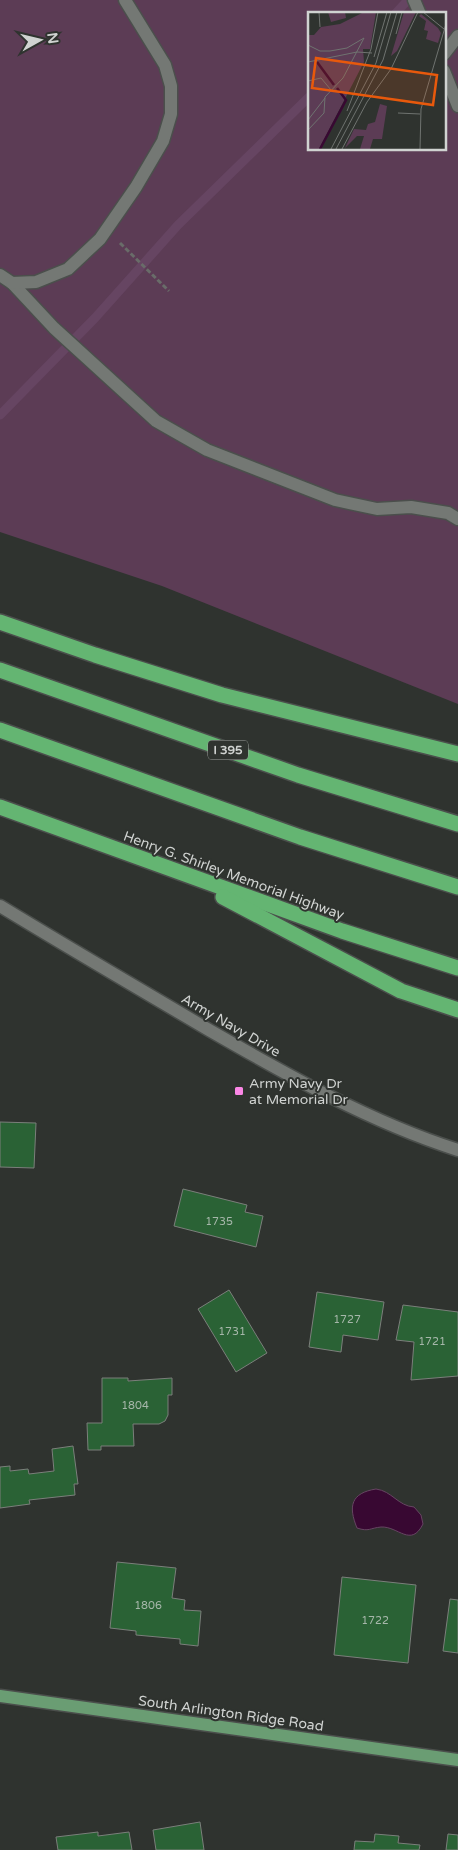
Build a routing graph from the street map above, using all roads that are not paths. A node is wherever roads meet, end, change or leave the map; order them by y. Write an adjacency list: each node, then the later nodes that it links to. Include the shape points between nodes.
1 (125, 0): 9 (street, via 164,64 171,86 171,114 163,141 107,230 68,269 36,282)
2 (414, 0): 3 (street)
3 (419, 12)
4 (458, 36): 5 (street)
5 (446, 51)
6 (446, 76): 7 (street)
7 (458, 106)
8 (0, 275): 9 (street)
9 (12, 283): 10 (street, via 54,328 156,421 206,450 335,500 377,509 411,507 448,513)
10 (458, 519)
11 (0, 622): 14 (highway, via 222,695)
12 (0, 670): 16 (highway, I 395, via 298,775)
13 (0, 730): 18 (highway, via 300,837)
14 (458, 754)
15 (0, 807): 17 (highway, Henry G. Shirley Memorial Highway)
16 (458, 824)
17 (175, 872): 20 (highway, Henry G. Shirley Memorial Highway); 21 (highway, via 401,991)
18 (458, 887)
19 (0, 906): 22 (street, Army Navy Drive, via 290,1077 336,1100)
20 (458, 968)
21 (458, 1010)
22 (458, 1150)
23 (0, 1696): 24 (main road, South Arlington Ridge Road)
24 (458, 1760)

